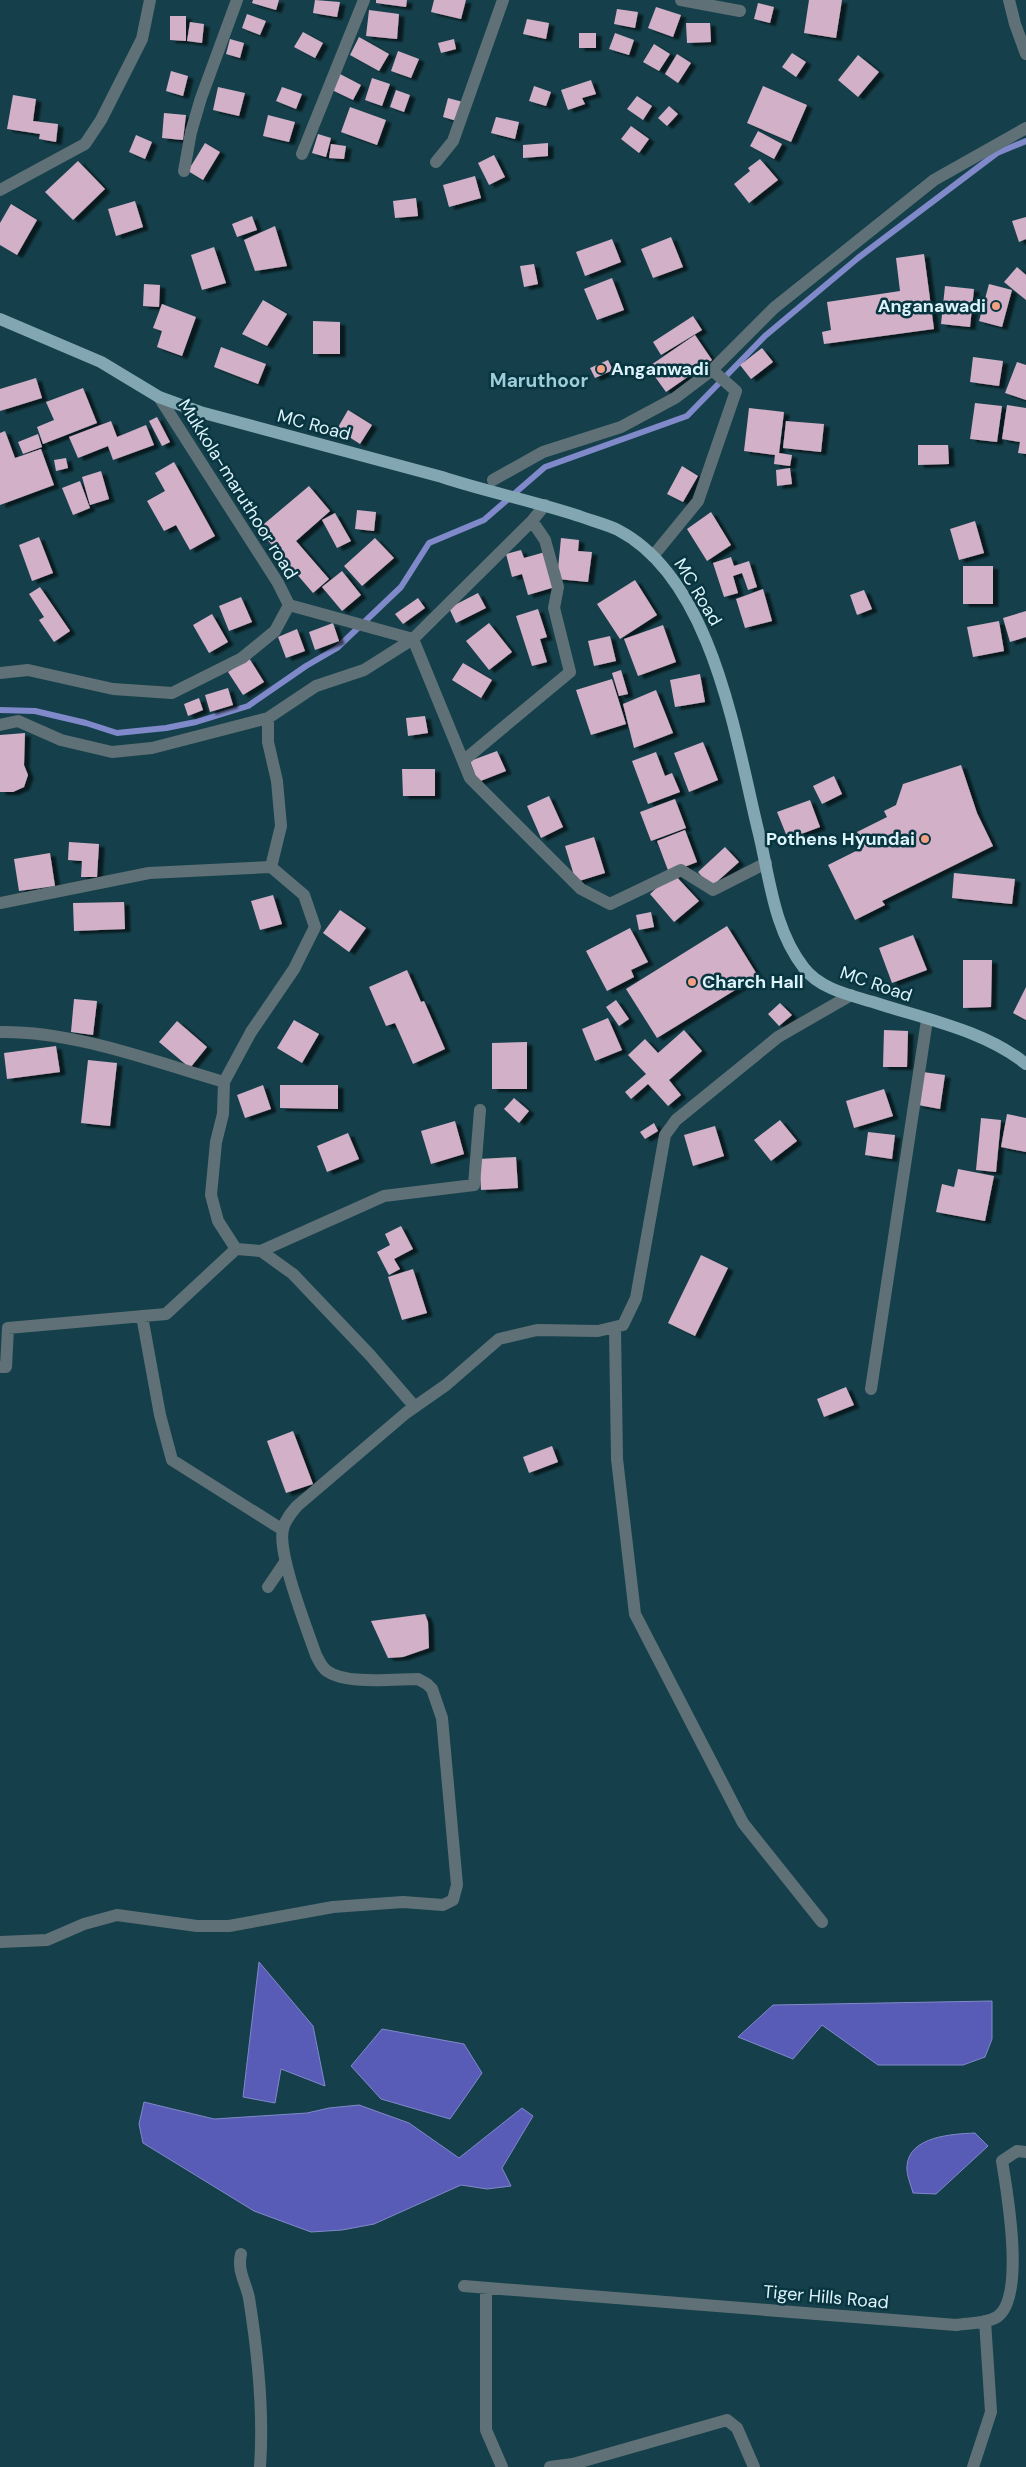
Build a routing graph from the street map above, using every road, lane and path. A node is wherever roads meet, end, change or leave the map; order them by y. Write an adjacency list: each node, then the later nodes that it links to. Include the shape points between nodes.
1 (150, 0): 13 (street, via 142,39 101,120 85,144)
2 (236, 0): 12 (street, via 201,98)
3 (364, 0): 10 (street)
4 (503, 0): 11 (street, via 453,142)
5 (681, 0): 7 (street)
6 (1010, 0): 8 (street)
7 (740, 10)
8 (1026, 54)
9 (1026, 128): 15 (street, via 934,180 774,308)
10 (302, 154)
11 (436, 162)
12 (184, 171)
13 (0, 190)
14 (0, 320): 16 (main road, MC Road, via 101,362)
15 (712, 370): 17 (street, via 675,398 621,428 543,452); 20 (street, via 736,392 698,501)
16 (159, 397): 18 (main road, MC Road, via 200,412); 21 (street, Mukkola-maruthoor road)
17 (493, 480)
18 (545, 505): 19 (street); 20 (main road, MC Road, via 617,529)
19 (532, 521): 22 (street); 26 (street, via 546,540 558,586 554,608 570,672)
20 (653, 556): 27 (main road, MC Road, via 671,575 692,608 712,651)
21 (289, 605): 22 (street); 23 (street, Mukkola-maruthoor road, via 275,631 242,658 172,694 113,689 28,670)
22 (413, 639): 24 (street, via 364,670 316,686); 26 (street)
23 (0, 673)
24 (268, 718): 25 (street, via 152,748 112,752 61,740 18,721); 28 (street, via 268,742 277,781 281,826)
25 (0, 725)
26 (463, 760): 27 (street, via 470,778 512,822 581,889 610,904 681,870 713,890)
27 (766, 863): 30 (main road, MC Road, via 774,908 786,942 806,971 830,988)
28 (271, 867): 29 (street, via 149,873); 34 (street, via 304,895 314,927 294,969 251,1032)
29 (0, 903)
30 (851, 995): 31 (main road, MC Road); 39 (street, via 778,1037 676,1120 665,1135 636,1298 623,1325)
31 (927, 1020): 33 (main road, MC Road, via 993,1042); 41 (street)
32 (0, 1032): 34 (street, via 22,1032 91,1044)
33 (1026, 1064)
34 (224, 1082): 36 (street, via 224,1114 216,1142 210,1195 218,1222)
35 (480, 1110): 37 (street, via 474,1185 384,1196)
36 (236, 1249): 37 (street); 38 (street, via 166,1314)
37 (261, 1251): 42 (street, via 293,1274)
38 (142, 1316): 40 (street, via 8,1328 6,1367); 43 (street, via 160,1415 172,1460)
39 (615, 1329): 42 (street, via 537,1330 499,1339 446,1385); 46 (street, via 617,1459 635,1614 743,1823)
40 (0, 1367)
41 (871, 1389)
42 (414, 1407): 43 (street, via 296,1506)
43 (282, 1530): 44 (street)
44 (285, 1562): 45 (street); 47 (street, via 323,1668 329,1673 356,1679 418,1679 432,1690 442,1718 446,1743 457,1885 453,1900 443,1905 402,1902 333,1907 229,1926 197,1926 116,1915 47,1940)
45 (268, 1587)
46 (822, 1922)
47 (0, 1942)
48 (1026, 2152): 52 (street, via 1017,2151 1002,2161 1012,2228 1013,2278 1006,2306)
49 (241, 2254): 53 (street, via 239,2261 248,2296 260,2382)
50 (464, 2286): 51 (street, Tiger Hills Road)
51 (486, 2288): 52 (street, Tiger Hills Road, via 956,2325); 54 (street, via 486,2430)
52 (985, 2322): 57 (street, via 991,2412)
53 (260, 2467)
54 (502, 2467)
55 (550, 2467): 56 (street, via 573,2464 727,2420 737,2428)
56 (754, 2467)
57 (973, 2467)

